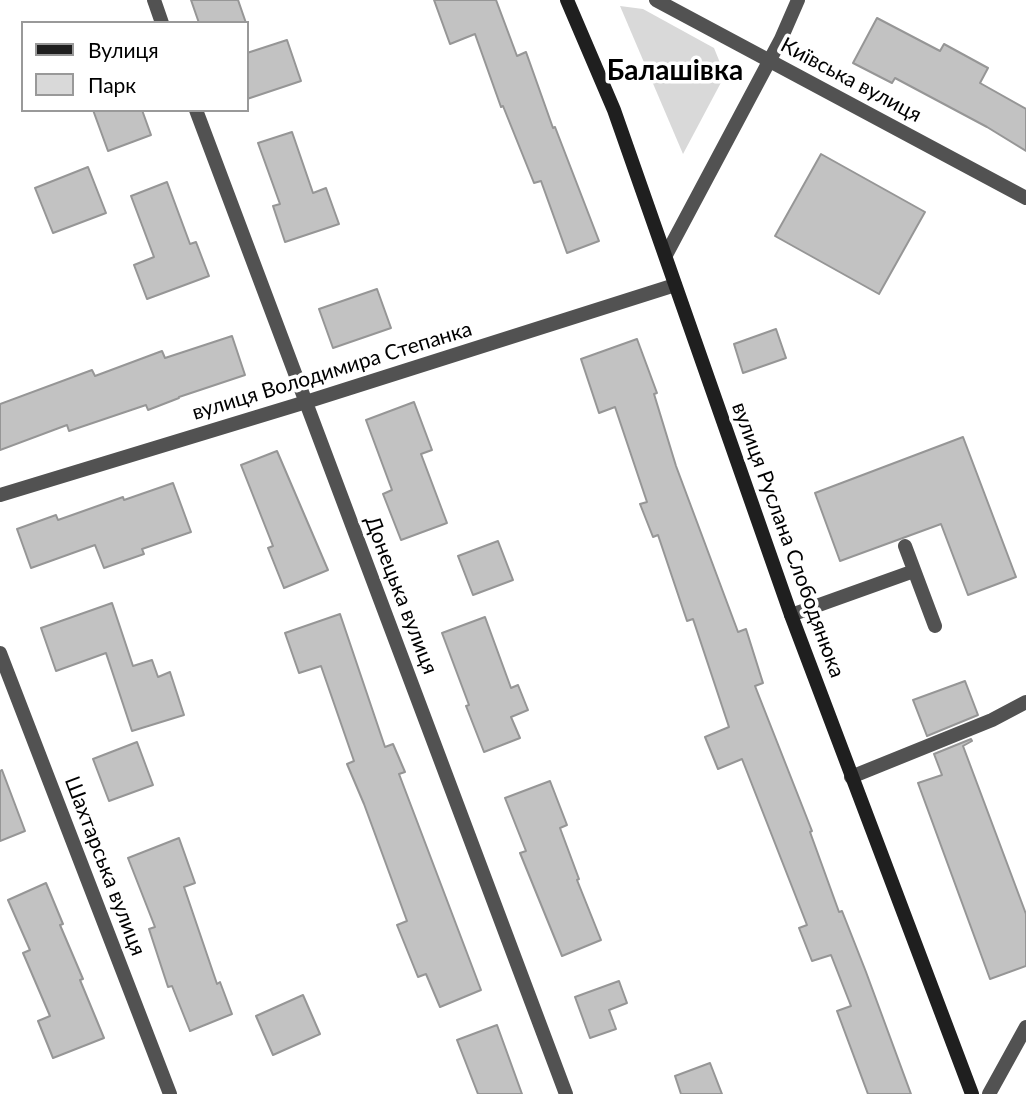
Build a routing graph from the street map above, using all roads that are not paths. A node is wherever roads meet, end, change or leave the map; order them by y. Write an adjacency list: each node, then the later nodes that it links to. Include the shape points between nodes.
1 (154, 0): 5 (street)
2 (568, 0): 9 (main road, вулиця Руслана Слободянюка)
3 (656, 0): 6 (street, Київська вулиця)
4 (798, 0): 6 (street)
5 (161, 21)
6 (769, 60): 8 (street, Київська вулиця); 9 (street)
7 (196, 112): 11 (street, Донецька вулиця)
8 (1026, 198)
9 (666, 255): 10 (main road, вулиця Руслана Слободянюка)
10 (675, 285): 11 (street, вулиця Володимира Степанка); 15 (main road, вулиця Руслана Слободянюка)
11 (306, 402): 12 (street, вулиця Володимира Степанка); 22 (street, Донецька вулиця)
12 (0, 495)
13 (905, 546): 14 (street)
14 (914, 570): 15 (street); 16 (street)
15 (791, 614): 19 (main road, вулиця Руслана Слободянюка)
16 (934, 626)
17 (0, 653): 21 (street, Шахтарська вулиця)
18 (1026, 702): 19 (street)
19 (851, 777): 23 (main road, вулиця Руслана Слободянюка)
20 (1026, 1027): 24 (street)
21 (170, 1094)
22 (566, 1094)
23 (972, 1094)
24 (989, 1094)

